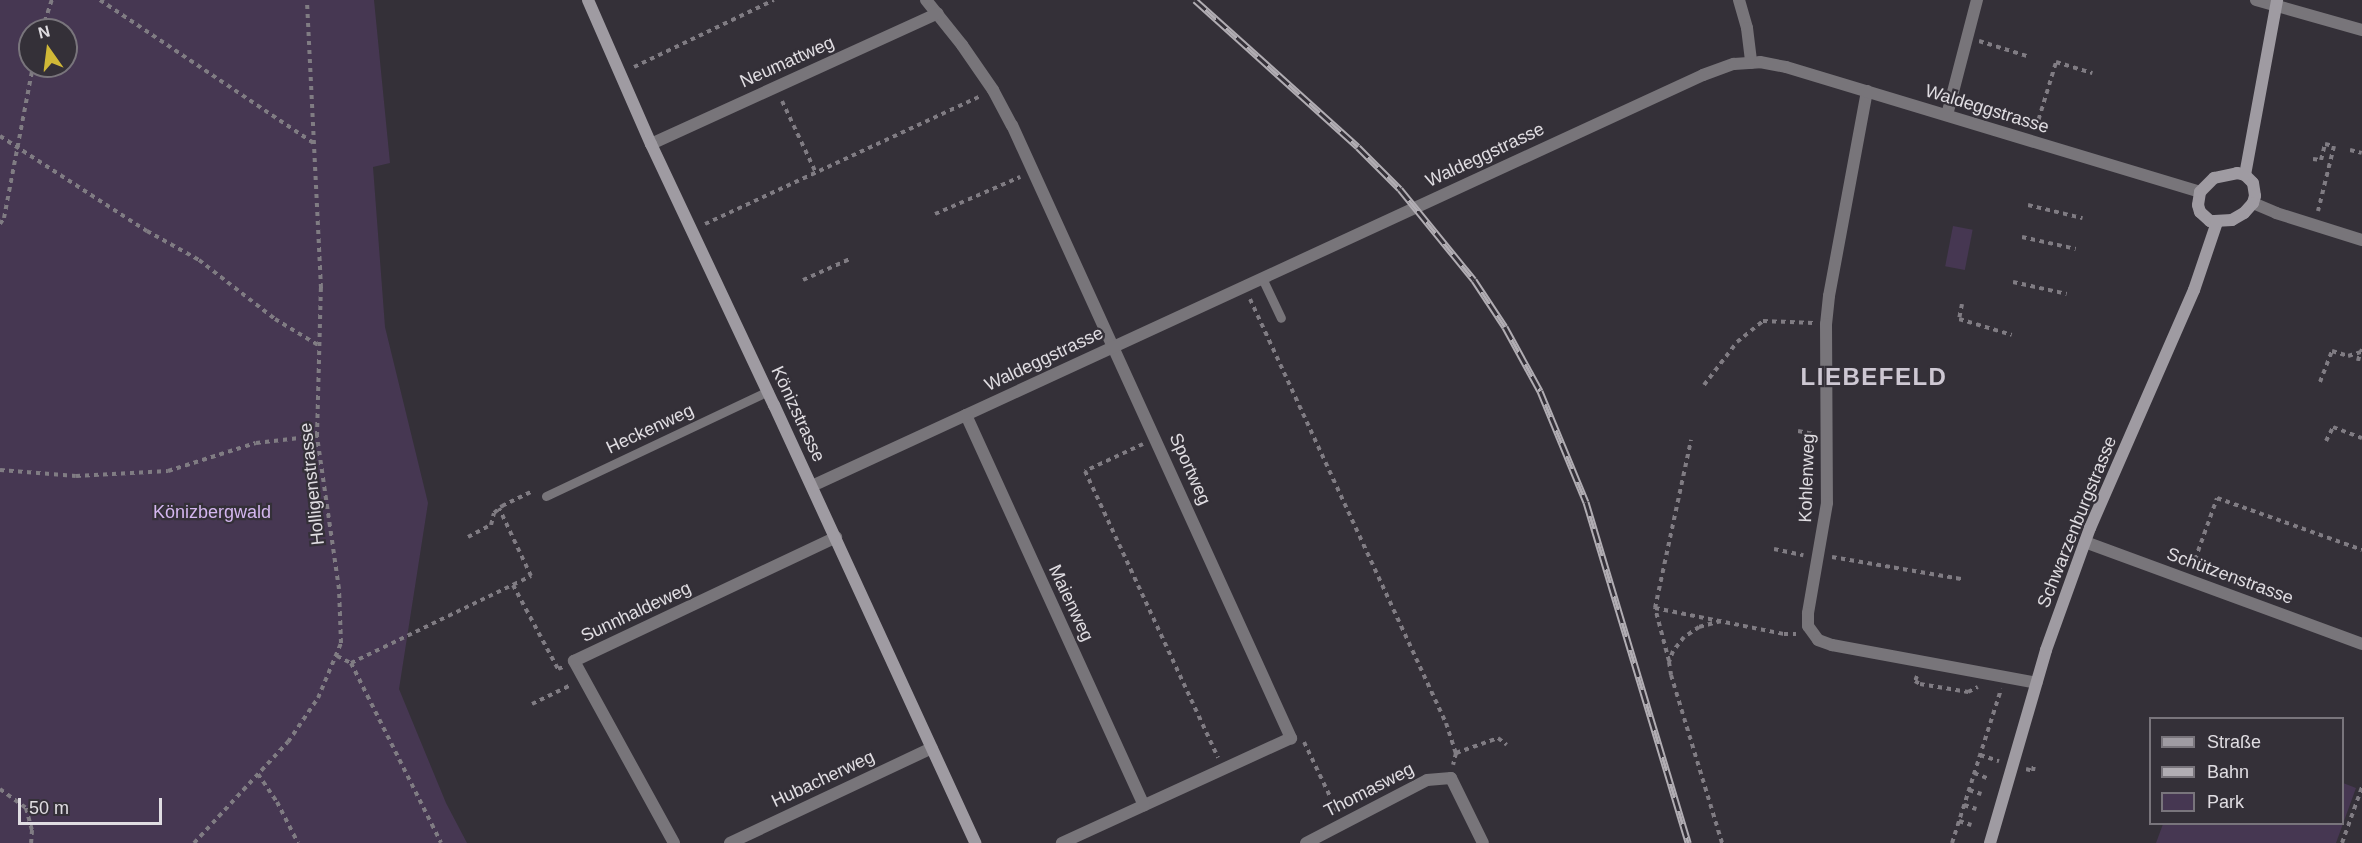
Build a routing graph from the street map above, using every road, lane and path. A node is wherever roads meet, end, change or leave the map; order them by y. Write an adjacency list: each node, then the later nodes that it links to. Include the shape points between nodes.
1 (52, 0): 12 (path)
2 (100, 0): 26 (path)
3 (307, 0): 26 (path, Holligenstrasse)
4 (588, 0): 17 (main road, Könizstrasse)
5 (774, 0): 17 (path)
6 (926, 0): 11 (street, Sportweg)
7 (1739, 0): 16 (street)
8 (1977, 0): 14 (street)
9 (2256, 0): 10 (street)
10 (2276, 2): 13 (street); 34 (main road)
11 (938, 13): 20 (street, Neumattweg); 21 (street, Sportweg)
12 (46, 18)
13 (2362, 30)
14 (1967, 38): 15 (path); 23 (street)
15 (2030, 57)
16 (1751, 63): 22 (street, Waldeggstrasse, via 1786,67); 48 (street, Waldeggstrasse, via 1734,64 1703,75)
17 (620, 73): 27 (main road, Könizstrasse)
18 (2092, 73): 25 (path, via 2056,62)
19 (31, 78): 28 (path)
20 (776, 87): 27 (street, Neumattweg); 33 (path)
21 (993, 90): 32 (street, Sportweg); 33 (path)
22 (1867, 92): 23 (street, Waldeggstrasse); 55 (street, Kohlenweg)
23 (1947, 115): 25 (street, Waldeggstrasse)
24 (0, 136): 28 (path)
25 (2032, 140): 35 (street, Waldeggstrasse)
26 (315, 143): 57 (path, Holligenstrasse, via 321,288)
27 (651, 144): 43 (main road, Könizstrasse)
28 (17, 148): 41 (path); 57 (path, via 199,260 274,320)
29 (2350, 150): 30 (path)
30 (2362, 153)
31 (2313, 159): 42 (path, via 2321,160 2325,144 2334,146)
32 (1034, 171): 38 (path); 58 (street, Sportweg)
33 (816, 173): 43 (path)
34 (2245, 175): 35 (main road, via 2221,175); 36 (main road, via 2255,189)
35 (2200, 192): 40 (main road, via 2200,212)
36 (2253, 203): 40 (main road, via 2239,217); 42 (street)
37 (2028, 205): 39 (path)
38 (935, 214)
39 (2082, 218)
40 (2217, 222): 79 (main road, Schwarzenburgstrasse, via 2194,290)
41 (0, 224)
42 (2314, 225): 45 (street)
43 (691, 230): 63 (main road, Könizstrasse)
44 (2022, 237): 46 (path)
45 (2362, 240)
46 (2076, 249)
47 (850, 259): 49 (path)
48 (1262, 278): 51 (street, Waldeggstrasse); 54 (lane)
49 (803, 280)
50 (2013, 282): 52 (path)
51 (1245, 286): 58 (street, Waldeggstrasse); 101 (path, via 1446,723)
52 (2067, 294)
53 (1962, 304): 56 (path, via 1959,319)
54 (1281, 318)
55 (1826, 324): 62 (path, via 1762,321 1737,342); 82 (street, Kohlenweg, via 1828,488)
56 (2012, 335)
57 (318, 345): 67 (path, Holligenstrasse)
58 (1115, 346): 64 (street, Waldeggstrasse); 68 (street, Sportweg)
59 (2361, 351): 60 (path); 61 (path, via 2348,356 2332,351)
60 (2358, 361)
61 (2320, 382)
62 (1704, 385)
63 (768, 391): 73 (main road, Könizstrasse); 75 (lane, Heckenweg)
64 (966, 415): 73 (street, Waldeggstrasse); 111 (street, Maienweg)
65 (1798, 431): 66 (path)
66 (1809, 434)
67 (317, 436): 72 (path, via 256,442 168,471 76,477); 91 (path, Holligenstrasse, via 339,589)
68 (1156, 438): 98 (street, Sportweg); 102 (path, via 1085,471)
69 (2362, 438): 71 (path, via 2333,427)
70 (1690, 440): 86 (path)
71 (2326, 441)
72 (0, 470)
73 (812, 486): 78 (main road, Könizstrasse)
74 (529, 493): 76 (path)
75 (546, 496)
76 (499, 508): 77 (path, via 491,525); 85 (path, via 531,576)
77 (468, 537)
78 (836, 537): 100 (main road, Könizstrasse); 121 (street, Sunnhaldeweg, via 574,661)
79 (2085, 542): 84 (street, Schützenstrasse); 95 (main road, Schwarzenburgstrasse)
80 (1774, 549): 82 (path)
81 (2362, 550): 84 (path, via 2217,498)
82 (1819, 556): 83 (path); 88 (street, Kohlenweg, via 1808,613)
83 (1961, 579)
84 (2188, 580): 89 (street, Schützenstrasse)
85 (513, 585): 90 (path); 93 (path)
86 (1655, 608): 87 (path); 92 (path)
87 (1721, 621): 88 (path, via 1784,634); 92 (path, via 1699,627 1684,637)
88 (1810, 631): 94 (street, via 1818,640 1832,645)
89 (2361, 641)
90 (548, 651)
91 (337, 656): 93 (path); 104 (path, Holligenstrasse, via 318,698 288,741)
92 (1670, 662): 127 (path)
93 (351, 663): 120 (path)
94 (2005, 677): 95 (street); 103 (path)
95 (2037, 683): 129 (main road, Schwarzenburgstrasse)
96 (571, 685): 97 (path)
97 (532, 704)
98 (1291, 738): 102 (street); 115 (path, via 1301,734)
99 (1507, 745): 101 (path, via 1498,738)
100 (932, 748): 122 (street, Hubacherweg); 123 (main road, Könizstrasse)
101 (1456, 753): 105 (path)
102 (1223, 769): 111 (street)
103 (1974, 773): 106 (path); 109 (path)
104 (258, 774): 118 (path, Holligenstrasse); 119 (path)
105 (1451, 778): 115 (street, Thomasweg, via 1427,780); 126 (street)
106 (1987, 778)
107 (2362, 788): 130 (path)
108 (0, 789): 117 (path, via 26,808)
109 (1969, 790): 110 (path); 112 (path)
110 (1981, 794)
111 (1144, 805): 124 (street)
112 (1964, 805): 113 (path); 114 (path)
113 (1976, 809)
114 (1959, 821): 116 (path); 128 (path)
115 (1343, 823): 125 (street, Thomasweg)
116 (1971, 825)
117 (31, 843)
118 (194, 843)
119 (298, 843)
120 (441, 843)
121 (674, 843)
122 (729, 843)
123 (975, 843)
124 (1062, 843)
125 (1306, 843)
126 (1483, 843)
127 (1722, 843)
128 (1952, 843)
129 (1990, 843)
130 (2342, 843)

